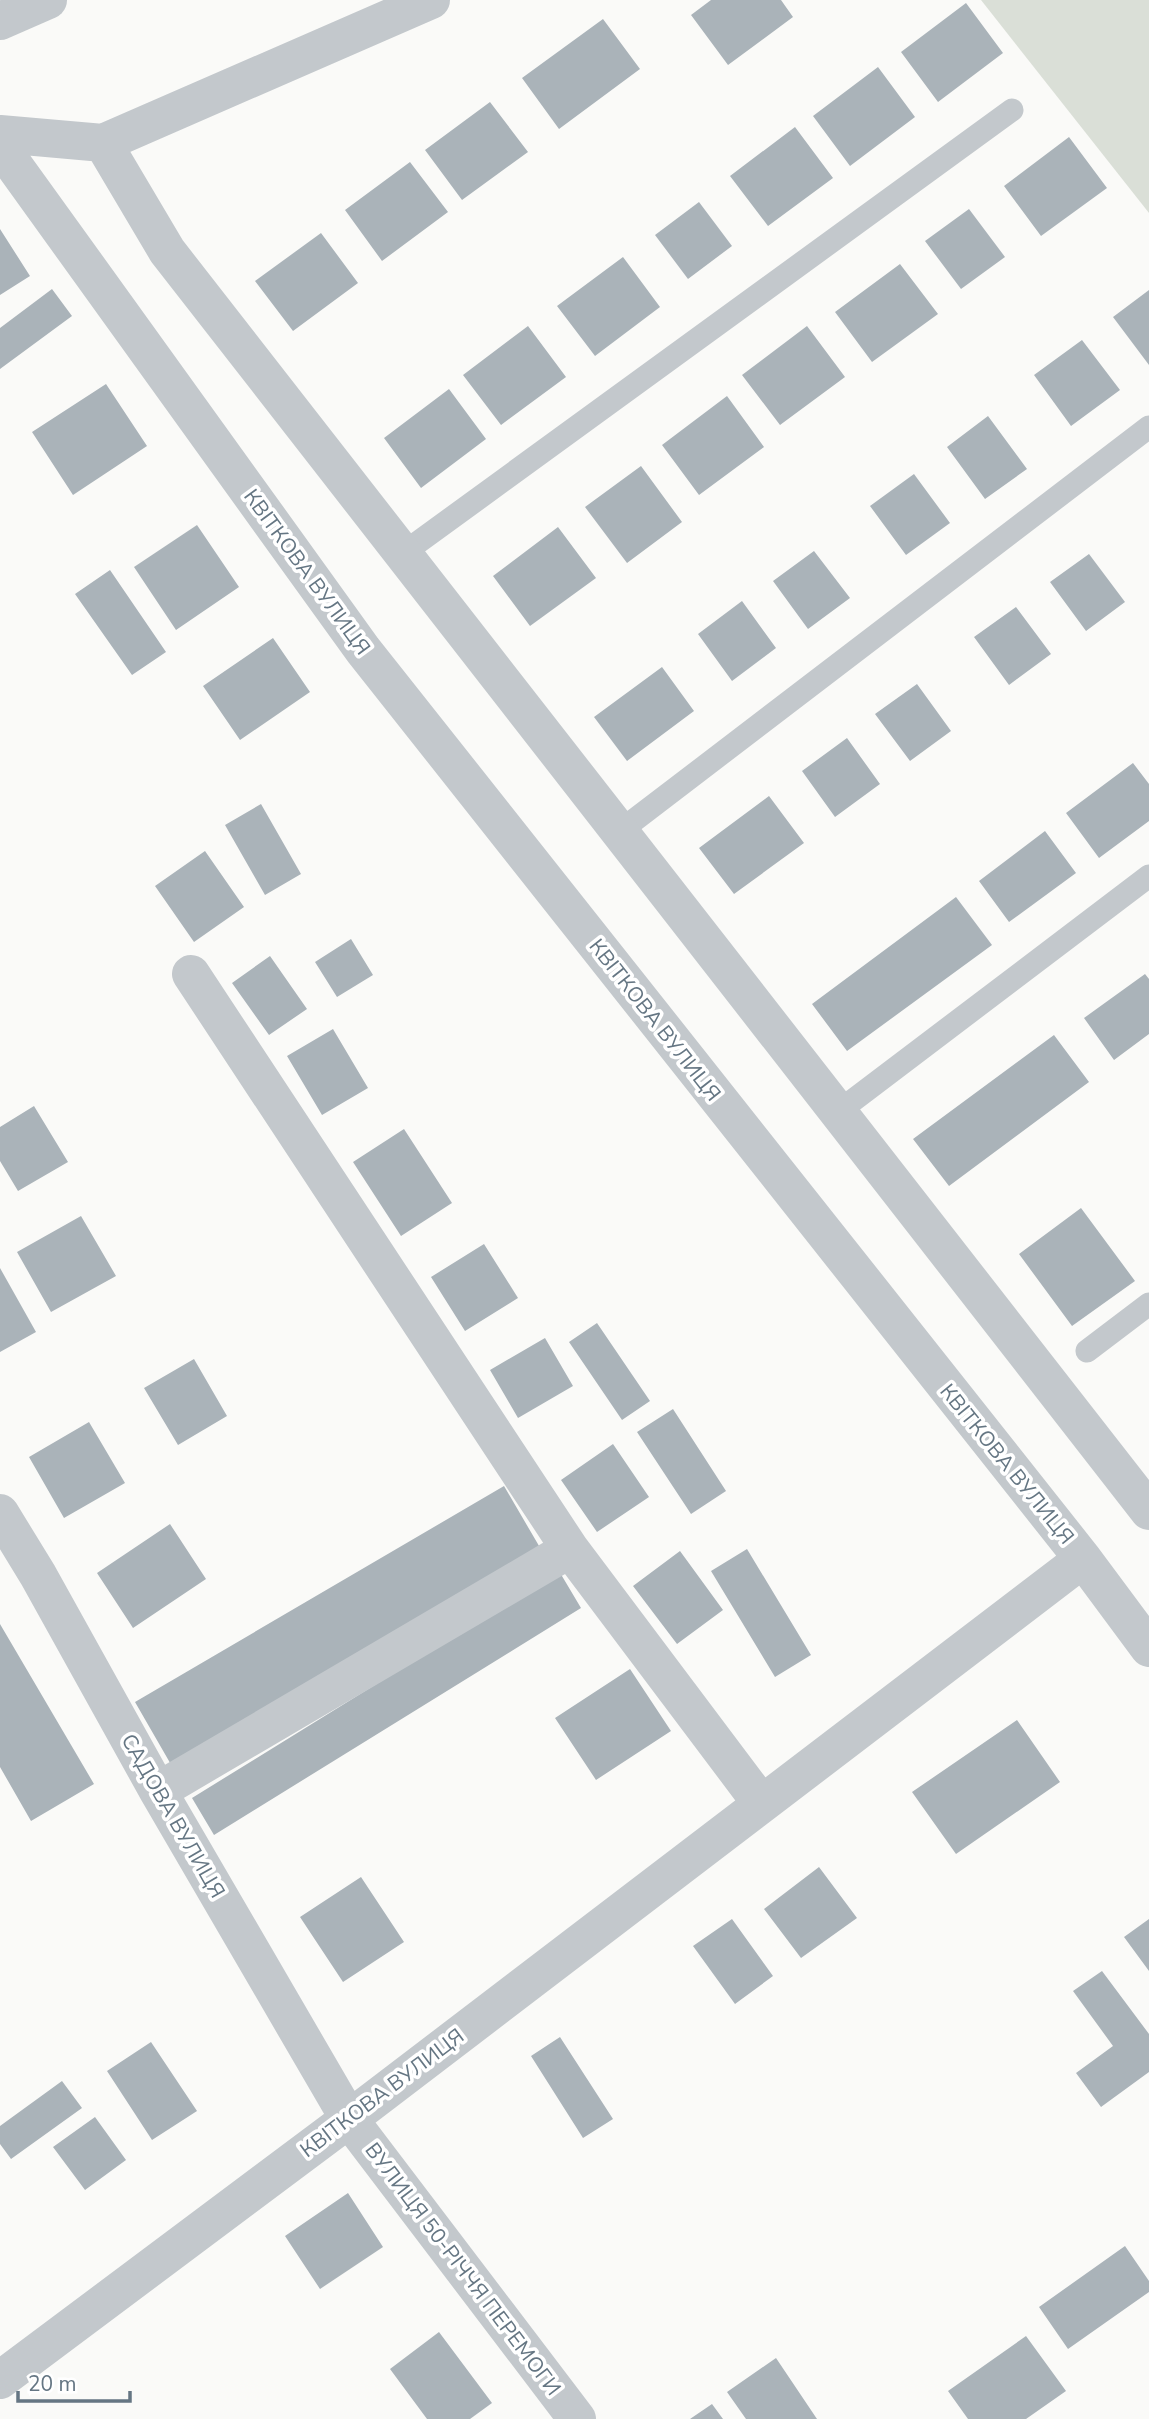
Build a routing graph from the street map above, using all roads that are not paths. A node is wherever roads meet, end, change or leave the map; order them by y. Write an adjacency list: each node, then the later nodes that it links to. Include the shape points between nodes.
1 (48, 0): 3 (street)
2 (431, 0): 6 (street)
3 (0, 21)
4 (1012, 110): 9 (lane)
5 (0, 134): 6 (street)
6 (103, 143): 9 (street, via 167,251)
7 (0, 146): 19 (street, КВІТКОВА ВУЛИЦЯ, via 363,650)
8 (1149, 427): 10 (lane)
9 (402, 554): 10 (street)
10 (620, 831): 13 (street)
11 (1149, 876): 13 (lane)
12 (191, 974): 18 (street)
13 (839, 1111): 16 (street)
14 (1149, 1304): 15 (lane)
15 (1087, 1351)
16 (1149, 1511)
17 (0, 1513): 21 (street, САДОВА ВУЛИЦЯ)
18 (570, 1549): 21 (street); 22 (street)
19 (1083, 1559): 20 (street); 22 (street, КВІТКОВА ВУЛИЦЯ)
20 (1149, 1648)
21 (158, 1791): 23 (street, САДОВА ВУЛИЦЯ)
22 (761, 1803): 23 (street, КВІТКОВА ВУЛИЦЯ)
23 (349, 2119): 24 (street, КВІТКОВА ВУЛИЦЯ); 25 (street, ВУЛИЦЯ 50-РІЧЧЯ ПЕРЕМОГИ)
24 (0, 2380)
25 (577, 2419)

